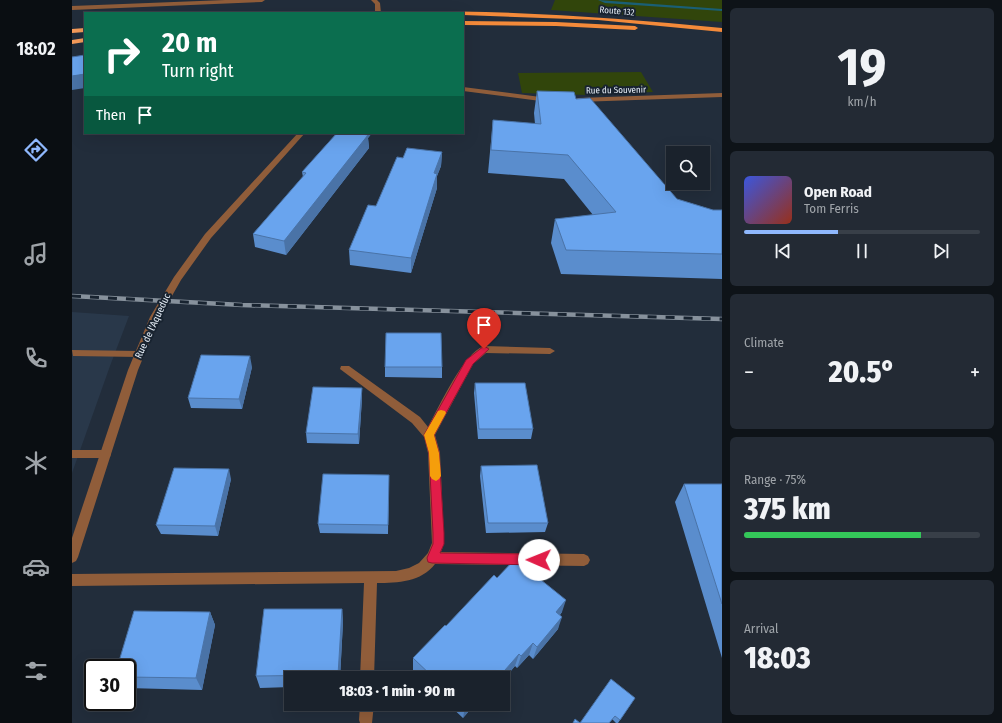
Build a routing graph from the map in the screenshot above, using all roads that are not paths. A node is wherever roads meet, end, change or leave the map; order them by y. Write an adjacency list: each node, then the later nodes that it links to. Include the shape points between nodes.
1 (262, 0): 3 (street)
2 (374, 0): 5 (street, via 378,4)
3 (160, 2): 4 (street)
4 (72, 8)
5 (378, 12)
6 (464, 14): 9 (main road, Route 132, via 568,16)
7 (464, 23): 11 (main road, Route 132, via 571,24)
8 (84, 30): 10 (highway)
9 (722, 30)
10 (72, 31)
11 (722, 34)
12 (84, 40): 13 (highway)
13 (72, 42)
14 (464, 89): 16 (street, via 520,98)
15 (722, 95): 17 (street, Rue du Souvenir)
16 (555, 100)
17 (568, 100)
18 (301, 134): 21 (street, Rue de l'Aqueduc, via 198,248 164,302)
19 (550, 351): 23 (street, via 484,349 469,362)
20 (74, 353): 21 (lane)
21 (139, 354): 25 (street, Rue de l'Aqueduc)
22 (345, 369): 23 (street, via 416,420)
23 (429, 435): 27 (street, via 434,453 438,533 438,544)
24 (72, 454): 25 (lane)
25 (106, 454): 26 (street, Rue de l'Aqueduc)
26 (72, 557)
27 (432, 558): 28 (street); 29 (street, via 427,564 405,576)
28 (584, 560)
29 (371, 577): 30 (street); 31 (street)
30 (72, 580)
31 (368, 671)
32 (367, 711): 33 (street)
33 (366, 720)

